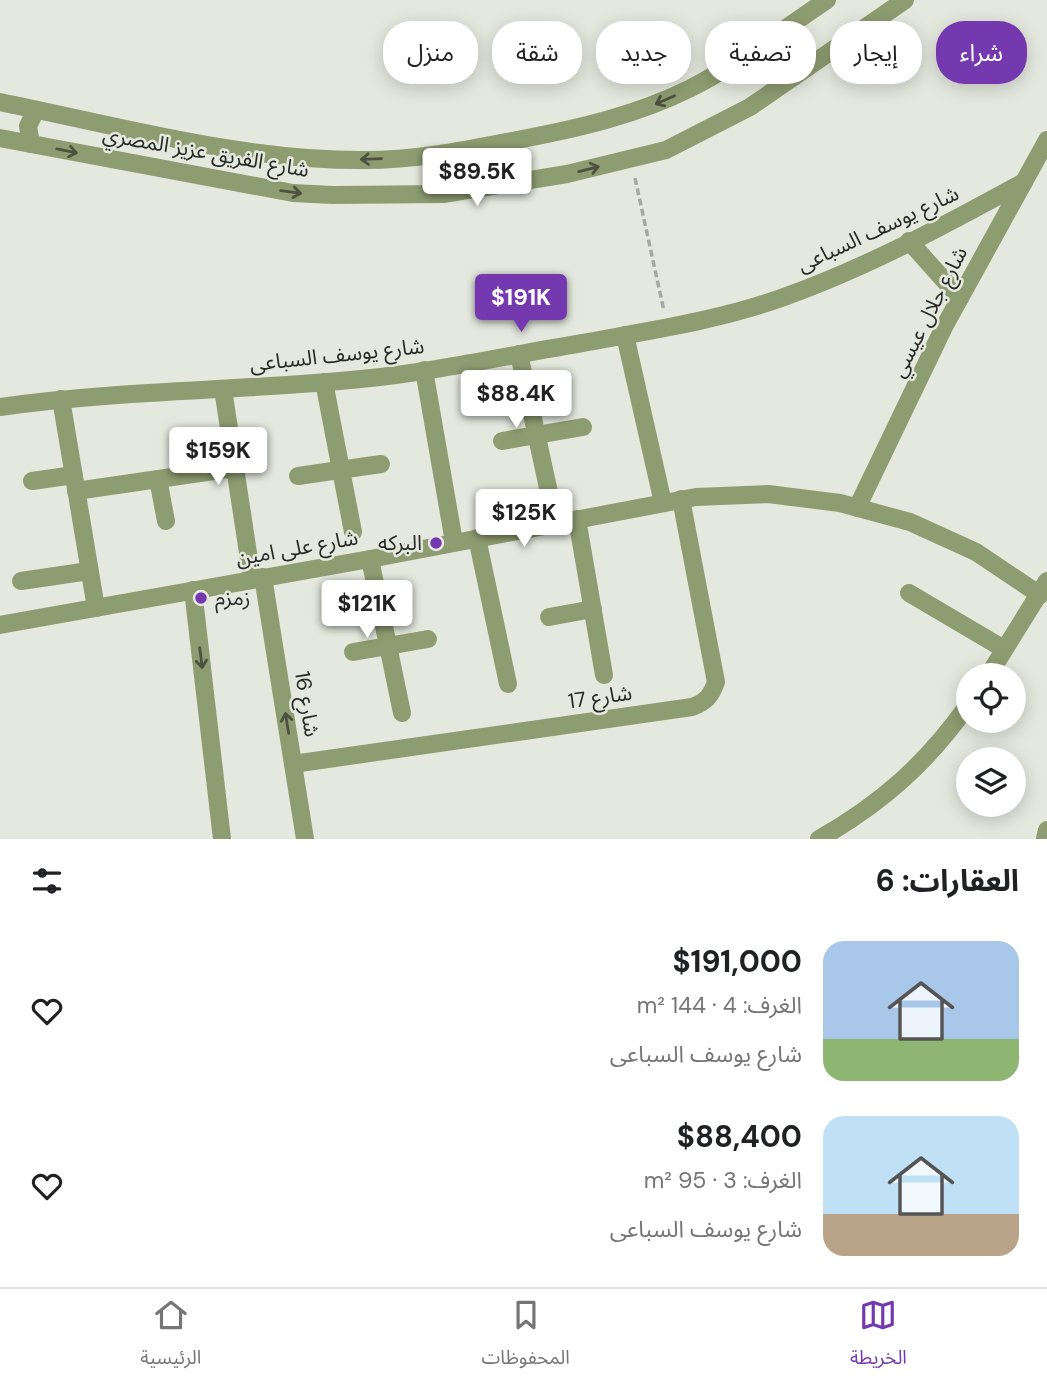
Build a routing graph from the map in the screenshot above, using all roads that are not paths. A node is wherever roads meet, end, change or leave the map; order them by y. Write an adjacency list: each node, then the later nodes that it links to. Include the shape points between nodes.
1 (827, 0): 4 (street, شارع الفريق عزيز المصري, one-way to 4, via 691,88 635,113 438,156 294,158)
2 (905, 0): 7 (street, شارع الفريق عزيز المصري, one-way to 2, via 293,193 443,194 567,174 666,150 750,107)
3 (0, 102): 4 (street, شارع الفريق عزيز المصري)
4 (36, 110): 7 (street, via 28,126)
5 (0, 138): 7 (street, شارع الفريق عزيز المصري)
6 (1047, 140): 8 (street, شارع جلال عيسي)
7 (30, 144)
8 (1024, 182): 9 (street, شارع يوسف السباعى); 10 (street, شارع جلال عيسي)
9 (909, 241): 10 (street); 11 (street, شارع يوسف السباعى, via 783,298)
10 (960, 298): 30 (street, شارع جلال عيسي)
11 (625, 335): 12 (street, شارع يوسف السباعى); 29 (street)
12 (519, 354): 13 (street, شارع يوسف السباعى); 19 (street)
13 (424, 370): 14 (street, شارع يوسف السباعى); 35 (street)
14 (324, 382): 15 (street, شارع يوسف السباعى); 23 (street)
15 (223, 388): 16 (street, شارع يوسف السباعى); 22 (street, شارع 16)
16 (61, 399): 17 (street, شارع يوسف السباعى); 27 (street)
17 (0, 407)
18 (583, 427): 19 (street)
19 (536, 435): 20 (street); 28 (street)
20 (502, 441)
21 (381, 464): 23 (street)
22 (234, 468): 25 (street); 38 (street, شارع 16)
23 (340, 470): 24 (street); 33 (street)
24 (298, 476)
25 (158, 479): 27 (street); 32 (street)
26 (32, 481): 27 (street)
27 (75, 483): 37 (street)
28 (550, 497)
29 (672, 501): 30 (street, شارع على امين, via 768,494); 31 (street, شارع على امين); 56 (street, شارع 17, via 716,682 704,702)
30 (857, 508): 40 (street, شارع على امين, via 910,522)
31 (576, 519): 34 (street, شارع على امين); 44 (street)
32 (166, 521)
33 (353, 532)
34 (477, 538): 35 (street, شارع على امين); 53 (street)
35 (454, 542): 36 (street, شارع على امين)
36 (370, 559): 38 (street, شارع على امين); 48 (street)
37 (89, 571): 39 (street); 43 (street)
38 (258, 578): 41 (street, شارع على امين); 56 (street, شارع 16, one-way to 38)
39 (21, 581)
40 (1044, 588): 49 (street)
41 (193, 590): 43 (street, شارع على امين); 58 (street, one-way to 58)
42 (909, 593): 49 (street)
43 (96, 608): 46 (street, شارع على امين)
44 (593, 609): 45 (street); 52 (street)
45 (549, 617)
46 (0, 625)
47 (428, 639): 48 (street)
48 (388, 646): 50 (street); 54 (street)
49 (1004, 649): 51 (street)
50 (353, 652)
51 (996, 663)
52 (604, 675)
53 (508, 684)
54 (402, 713)
55 (956, 722): 60 (street, via 904,781 857,818)
56 (293, 764): 59 (street, شارع 16)
57 (1047, 830): 61 (street)
58 (222, 839)
59 (305, 839)
60 (819, 839)
61 (1045, 839)

